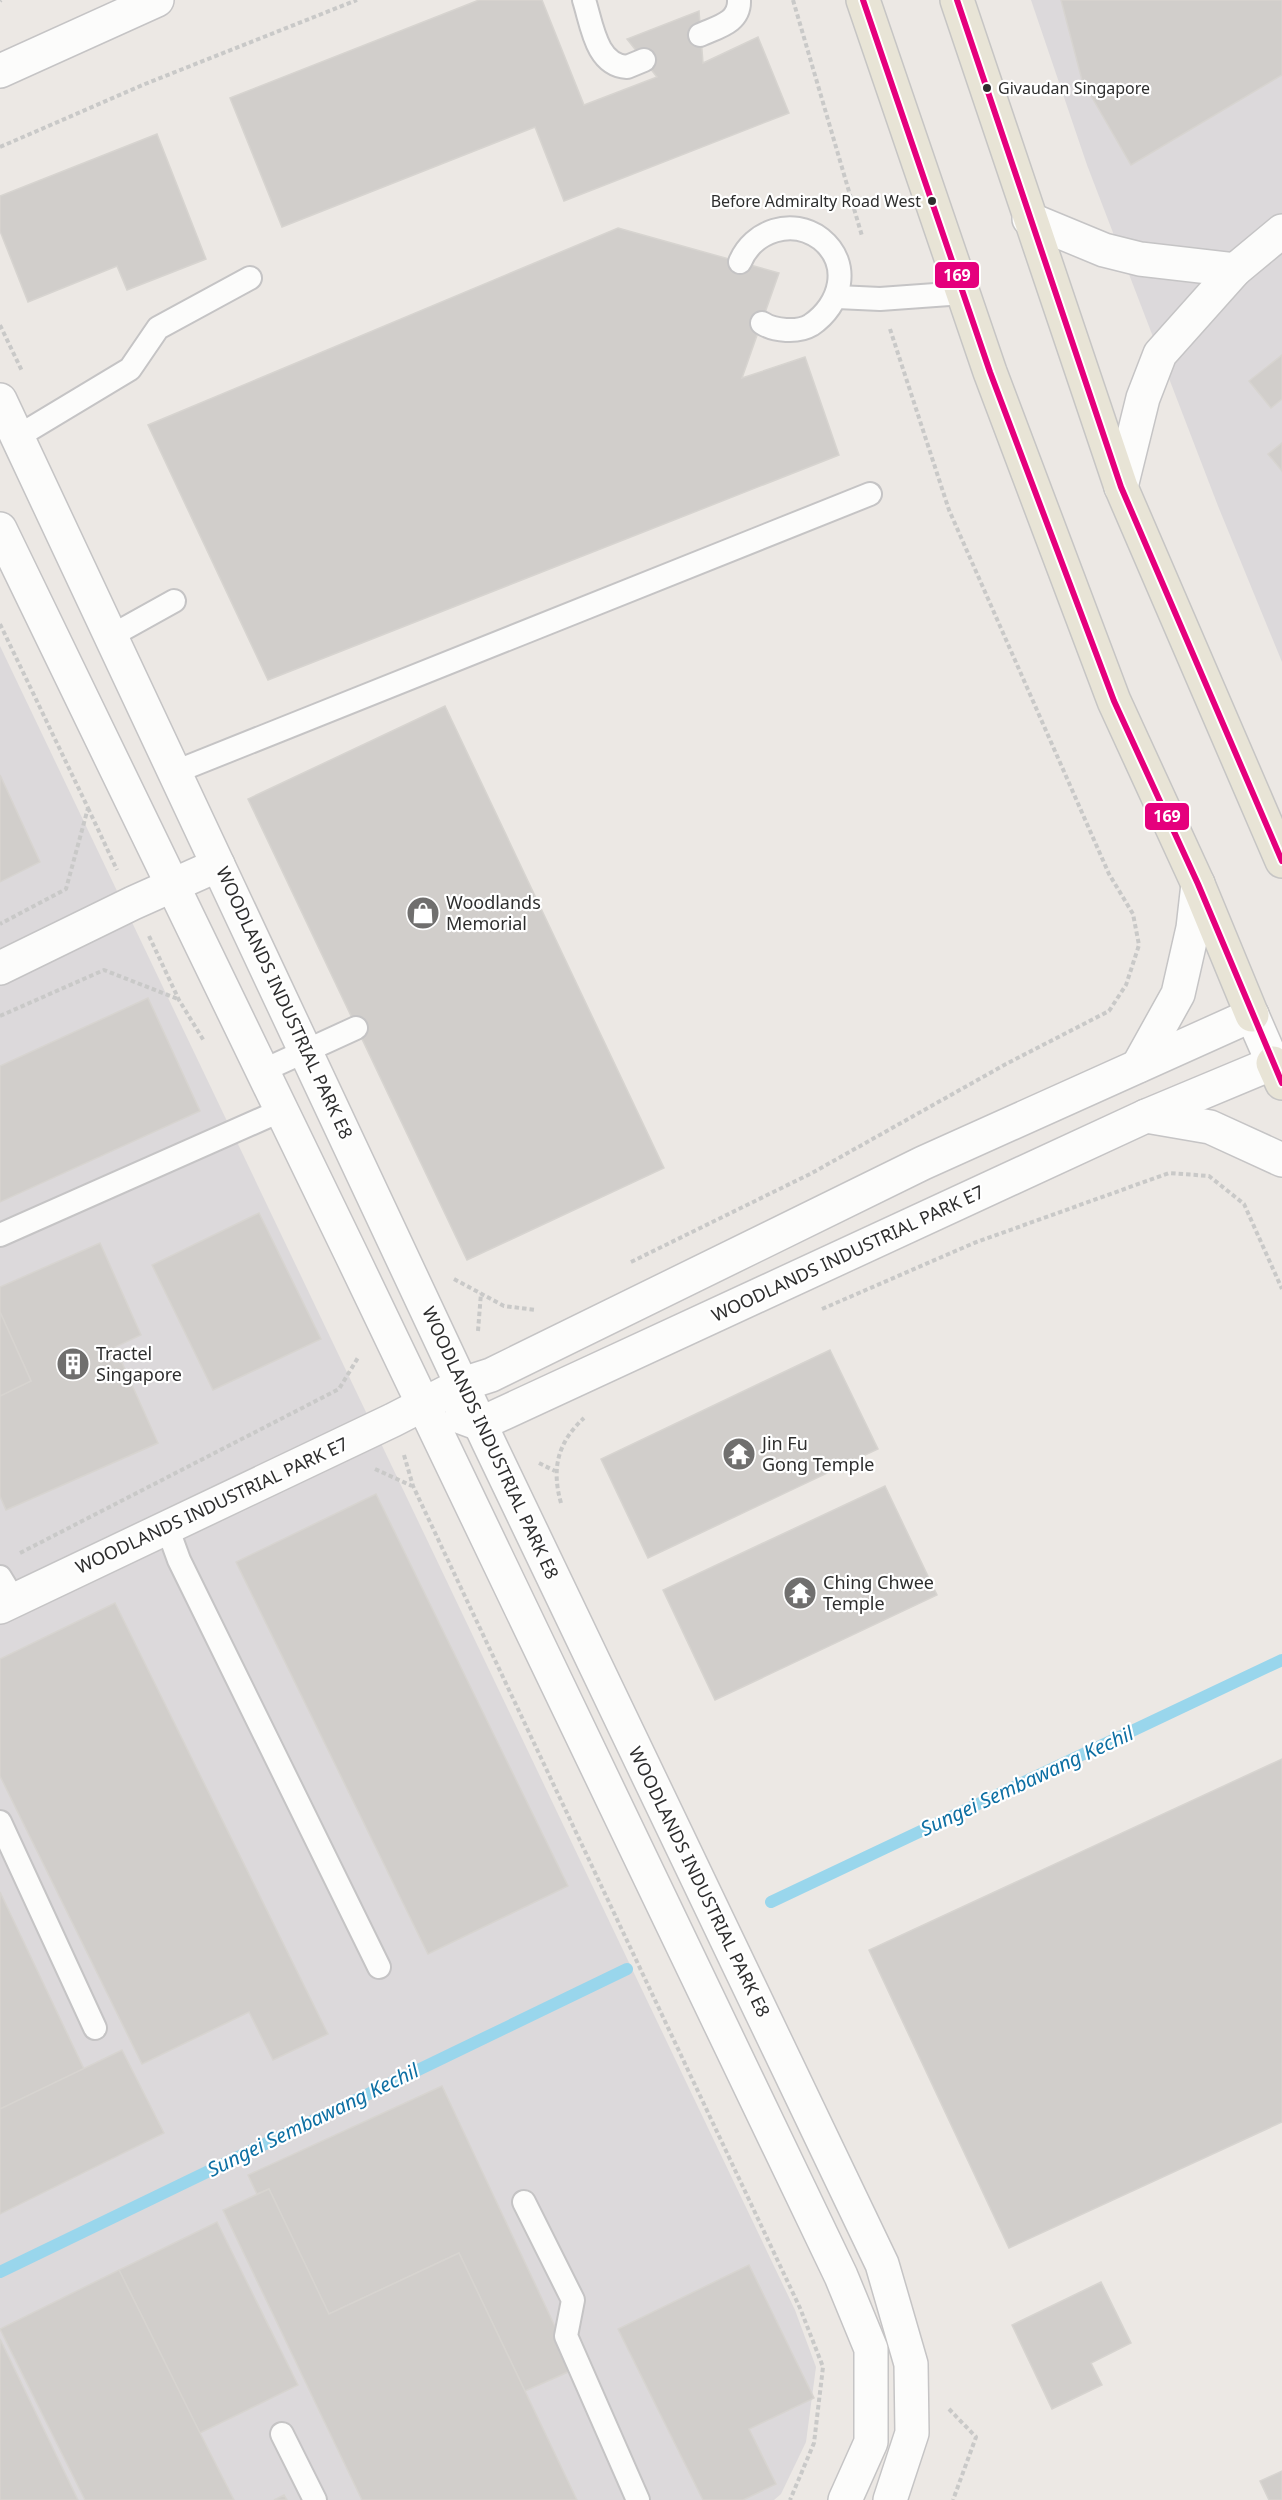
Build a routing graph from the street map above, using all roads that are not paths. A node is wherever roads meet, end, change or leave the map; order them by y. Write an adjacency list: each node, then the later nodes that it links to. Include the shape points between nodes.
1 (157, 0): 8 (street)
2 (584, 0): 7 (lane, via 601,52 612,63 627,67)
3 (739, 0): 6 (lane, via 739,8 730,21)
4 (863, 0): 14 (main road)
5 (957, 0): 9 (main road)
6 (700, 35)
7 (644, 60)
8 (0, 71)
9 (1029, 219): 12 (street, via 1131,257); 19 (main road)
10 (1282, 231): 12 (street)
11 (740, 262): 15 (lane, via 760,236 780,228 802,230 821,239 834,255 840,276)
12 (1235, 270): 19 (street, via 1160,354 1143,398)
13 (250, 278): 18 (lane, via 158,328 130,369)
14 (963, 293): 15 (lane, via 880,299); 27 (main road, via 1114,701)
15 (837, 297): 16 (lane, via 825,315 807,327 786,330)
16 (762, 323)
17 (0, 400): 18 (street, WOODLANDS INDUSTRIAL PARK E8)
18 (17, 437): 23 (street, WOODLANDS INDUSTRIAL PARK E8)
19 (1121, 488): 25 (main road)
20 (870, 494): 24 (lane)
21 (0, 529): 28 (street)
22 (174, 601): 23 (lane)
23 (111, 636): 24 (street, WOODLANDS INDUSTRIAL PARK E8)
24 (175, 772): 26 (street, WOODLANDS INDUSTRIAL PARK E8)
25 (1282, 861)
26 (218, 865): 28 (street); 32 (street, WOODLANDS INDUSTRIAL PARK E8)
27 (1198, 884): 30 (main road); 33 (street, via 1178,994)
28 (173, 886): 29 (street); 34 (street)
29 (0, 968)
30 (1252, 1015): 33 (street, WOODLANDS INDUSTRIAL PARK E7); 35 (street)
31 (356, 1028): 32 (lane)
32 (306, 1051): 34 (lane); 40 (street, WOODLANDS INDUSTRIAL PARK E8)
33 (1138, 1066): 40 (street, WOODLANDS INDUSTRIAL PARK E7, via 923,1163 491,1375)
34 (262, 1071): 36 (street)
35 (1278, 1073): 37 (street, WOODLANDS INDUSTRIAL PARK E7)
36 (282, 1110): 39 (lane); 41 (street)
37 (1146, 1116): 38 (street, via 1210,1126); 42 (street, WOODLANDS INDUSTRIAL PARK E7)
38 (1282, 1160)
39 (0, 1235)
40 (463, 1384): 41 (street, WOODLANDS INDUSTRIAL PARK E7); 42 (street, WOODLANDS INDUSTRIAL PARK E8)
41 (423, 1404): 42 (street); 43 (street, WOODLANDS INDUSTRIAL PARK E7); 52 (street, via 836,2266 871,2349 871,2442)
42 (480, 1424): 53 (street, WOODLANDS INDUSTRIAL PARK E8, via 882,2264 911,2364 912,2433)
43 (167, 1527): 44 (street, WOODLANDS INDUSTRIAL PARK E7); 46 (lane, via 179,1560)
44 (6, 1585)
45 (0, 1822): 47 (lane)
46 (379, 1967)
47 (95, 2028)
48 (524, 2202): 51 (lane, via 573,2300 566,2336)
49 (282, 2434): 50 (lane)
50 (315, 2500)
51 (638, 2500)
52 (845, 2500)
53 (890, 2500)

